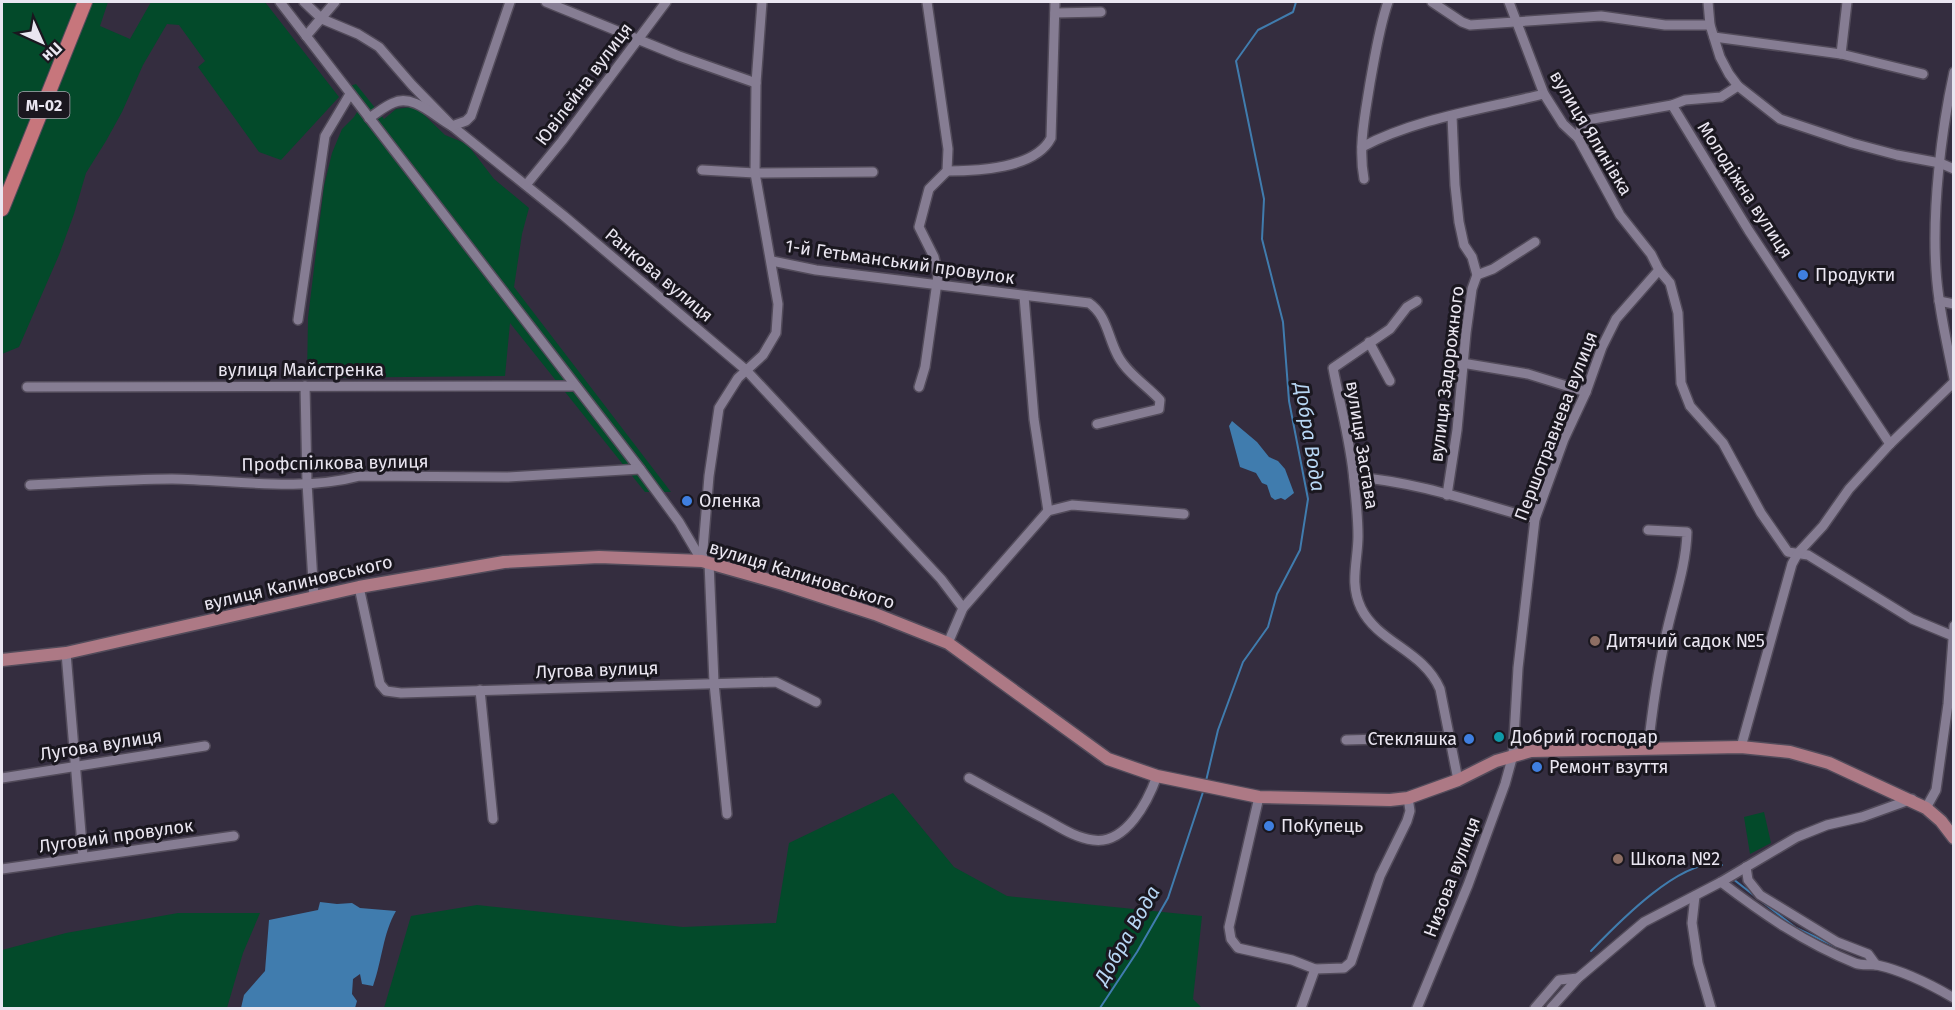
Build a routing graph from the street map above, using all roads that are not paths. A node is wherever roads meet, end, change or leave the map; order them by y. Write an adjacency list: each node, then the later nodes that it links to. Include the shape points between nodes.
1 (85, 2): 45 (highway, М-02)
2 (280, 2): 21 (street)
3 (304, 2): 18 (street, Ранкова вулиця)
4 (335, 2): 18 (street)
5 (510, 2): 34 (street, via 471,116)
6 (546, 2): 23 (street)
7 (666, 2): 23 (street, Ювілейна вулиця)
8 (762, 2): 27 (street)
9 (927, 2): 41 (street, via 948,149)
10 (1055, 2): 17 (street)
11 (1388, 2): 36 (street, via 1376,49)
12 (1432, 2): 19 (street, via 1470,25)
13 (1509, 2): 19 (street, вулиця Ялинівка)
14 (1708, 2): 20 (street)
15 (1847, 2): 24 (street)
16 (1101, 12): 17 (street)
17 (1055, 13): 41 (street, via 1051,138 1046,147 1020,162 978,171)
18 (322, 19): 21 (street); 34 (street, Ранкова вулиця, via 379,47)
19 (1516, 21): 20 (street, via 1601,16 1665,25); 30 (street, вулиця Ялинівка)
20 (1710, 25): 22 (street)
21 (306, 36): 29 (street)
22 (1714, 37): 24 (street); 28 (street)
23 (638, 40): 27 (street); 44 (street, Ювілейна вулиця)
24 (1841, 54): 26 (street)
25 (1953, 72): 37 (street)
26 (1923, 74)
27 (756, 83): 42 (street)
28 (1738, 86): 31 (street, via 1721,96); 37 (street, via 1780,120 1852,143)
29 (350, 94): 33 (street); 55 (street, via 325,136)
30 (1544, 94): 32 (street); 35 (street, вулиця Ялинівка, via 1563,124)
31 (1672, 105): 35 (street, via 1587,120); 67 (street, Молодіжна вулиця, via 1749,231)
32 (1452, 116): 36 (street); 49 (street, вулиця Задорожного, via 1459,222)
33 (369, 118): 34 (street, via 395,101 407,101); 62 (street)
34 (452, 126): 44 (street, Ранкова вулиця)
35 (1578, 138): 48 (street, вулиця Ялинівка, via 1620,215)
36 (1362, 147): 43 (street)
37 (1940, 163): 38 (street); 53 (street, via 1935,245)
38 (1953, 169)
39 (702, 170): 42 (street)
40 (873, 171): 42 (street)
41 (947, 171): 50 (street, via 929,189 920,227 934,257)
42 (755, 173): 47 (street)
43 (1364, 179)
44 (526, 185): 58 (street, Ранкова вулиця)
45 (2, 209)
46 (1535, 242): 49 (street)
47 (772, 261): 50 (street, 1-й Гетьманський провулок); 58 (street, via 778,304 776,333 763,355)
48 (1659, 270): 65 (street, Першотравнева вулиця, via 1616,319); 77 (street, вулиця Ялинівка, via 1670,284 1678,313 1682,383 1690,406 1723,443 1761,513 1788,552)
49 (1477, 275): 57 (street, вулиця Задорожного)
50 (936, 286): 51 (street, 1-й Гетьманський провулок); 64 (street)
51 (1024, 296): 66 (street, 1-й Гетьманський провулок, via 1080,301 1095,308 1118,358 1160,400 1159,409); 73 (street, 1-й Гетьманський провулок, via 1034,419)
52 (1417, 301): 56 (street, via 1407,307 1390,329)
53 (1939, 301): 54 (street); 60 (street)
54 (1953, 304)
55 (298, 320)
56 (1369, 342): 59 (street); 69 (street, вулиця Застава, via 1334,368)
57 (1462, 363): 65 (street, via 1528,374); 72 (street, вулиця Задорожного)
58 (746, 370): 78 (street, via 719,408 709,476); 81 (street, Ранкова вулиця, via 941,579)
59 (1390, 381)
60 (1953, 381): 67 (street)
61 (305, 386): 62 (street, вулиця Майстренка); 63 (street, вулиця Майстренка); 70 (street)
62 (574, 386): 68 (street)
63 (27, 387)
64 (919, 387)
65 (1586, 392): 75 (street, Першотравнева вулиця)
66 (1097, 424)
67 (1890, 444): 77 (street)
68 (640, 469): 70 (street, Профспілкова вулиця, via 508,477 360,476); 78 (street)
69 (1354, 477): 72 (street); 91 (street, вулиця Застава, via 1358,537 1354,577 1360,606 1370,623 1420,661 1436,679)
70 (307, 483): 71 (street, Профспілкова вулиця, via 171,479); 80 (street)
71 (30, 485)
72 (1448, 495): 75 (street)
73 (1048, 511): 74 (street, via 1072,504); 81 (street)
74 (1184, 514)
75 (1535, 519): 96 (street, Першотравнева вулиця, via 1518,668)
76 (1648, 530): 95 (street, via 1687,532 1687,552 1664,640)
77 (1798, 553): 83 (street, вулиця Ялинівка, via 1829,566 1912,619); 94 (street)
78 (706, 562): 79 (main road, вулиця Калиновського, via 599,557 504,561); 84 (main road, вулиця Калиновського, via 855,608); 87 (street)
79 (359, 587): 80 (main road, вулиця Калиновського); 88 (street, Лугова вулиця, via 380,684 386,691)
80 (314, 598): 85 (main road, вулиця Калиновського)
81 (963, 608): 84 (street)
82 (1953, 626): 83 (street)
83 (1953, 636): 90 (street)
84 (948, 643): 98 (main road, вулиця Калиновського, via 1108,759)
85 (66, 653): 86 (main road, вулиця Калиновського); 97 (street)
86 (2, 660)
87 (714, 683): 88 (street, Лугова вулиця); 89 (street, Лугова вулиця, via 776,682); 106 (street)
88 (480, 690): 107 (street)
89 (816, 702)
90 (1951, 705): 105 (street, via 1936,790)
91 (1450, 737): 92 (street); 101 (street, вулиця Застава)
92 (1346, 740)
93 (205, 746): 97 (street, Лугова вулиця)
94 (1741, 747): 95 (main road, вулиця Калиновського); 104 (main road, вулиця Калиновського, via 1790,752 1829,763)
95 (1648, 749): 96 (main road, вулиця Калиновського, via 1531,751)
96 (1513, 755): 101 (main road, вулиця Калиновського); 120 (street, Низова вулиця, via 1468,885)
97 (74, 766): 99 (street, Лугова вулиця); 110 (street)
98 (1157, 776): 100 (street, via 1149,798 1129,825 1116,836 1100,841 1077,836); 102 (main road, вулиця Калиновського)
99 (2, 778)
100 (969, 778)
101 (1458, 780): 103 (main road, вулиця Калиновського)
102 (1259, 797): 103 (main road, вулиця Калиновського); 116 (street, via 1229,927 1231,939 1238,948)
103 (1408, 798): 116 (street, via 1407,821 1380,876 1351,962 1344,968)
104 (1912, 800): 105 (main road, вулиця Калиновського); 111 (street, via 1797,837)
105 (1926, 808): 109 (main road, вулиця Калиновського)
106 (727, 814)
107 (493, 819)
108 (234, 836): 110 (street, Луговий провулок)
109 (1953, 838)
110 (83, 857): 112 (street, Луговий провулок)
111 (1746, 867): 113 (street); 115 (street, via 1748,880 1761,896 1837,942 1868,954)
112 (2, 869)
113 (1721, 882): 114 (street); 115 (street, via 1810,943 1858,965)
114 (1695, 896): 117 (street, via 1644,922); 123 (street, via 1692,923)
115 (1876, 965): 118 (street, via 1934,986)
116 (1315, 969): 119 (street)
117 (1578, 978): 121 (street, via 1558,980); 122 (street)
118 (1953, 998)
119 (1301, 1008)
120 (1417, 1008)
121 (1535, 1008)
122 (1551, 1008)
123 (1711, 1008)

